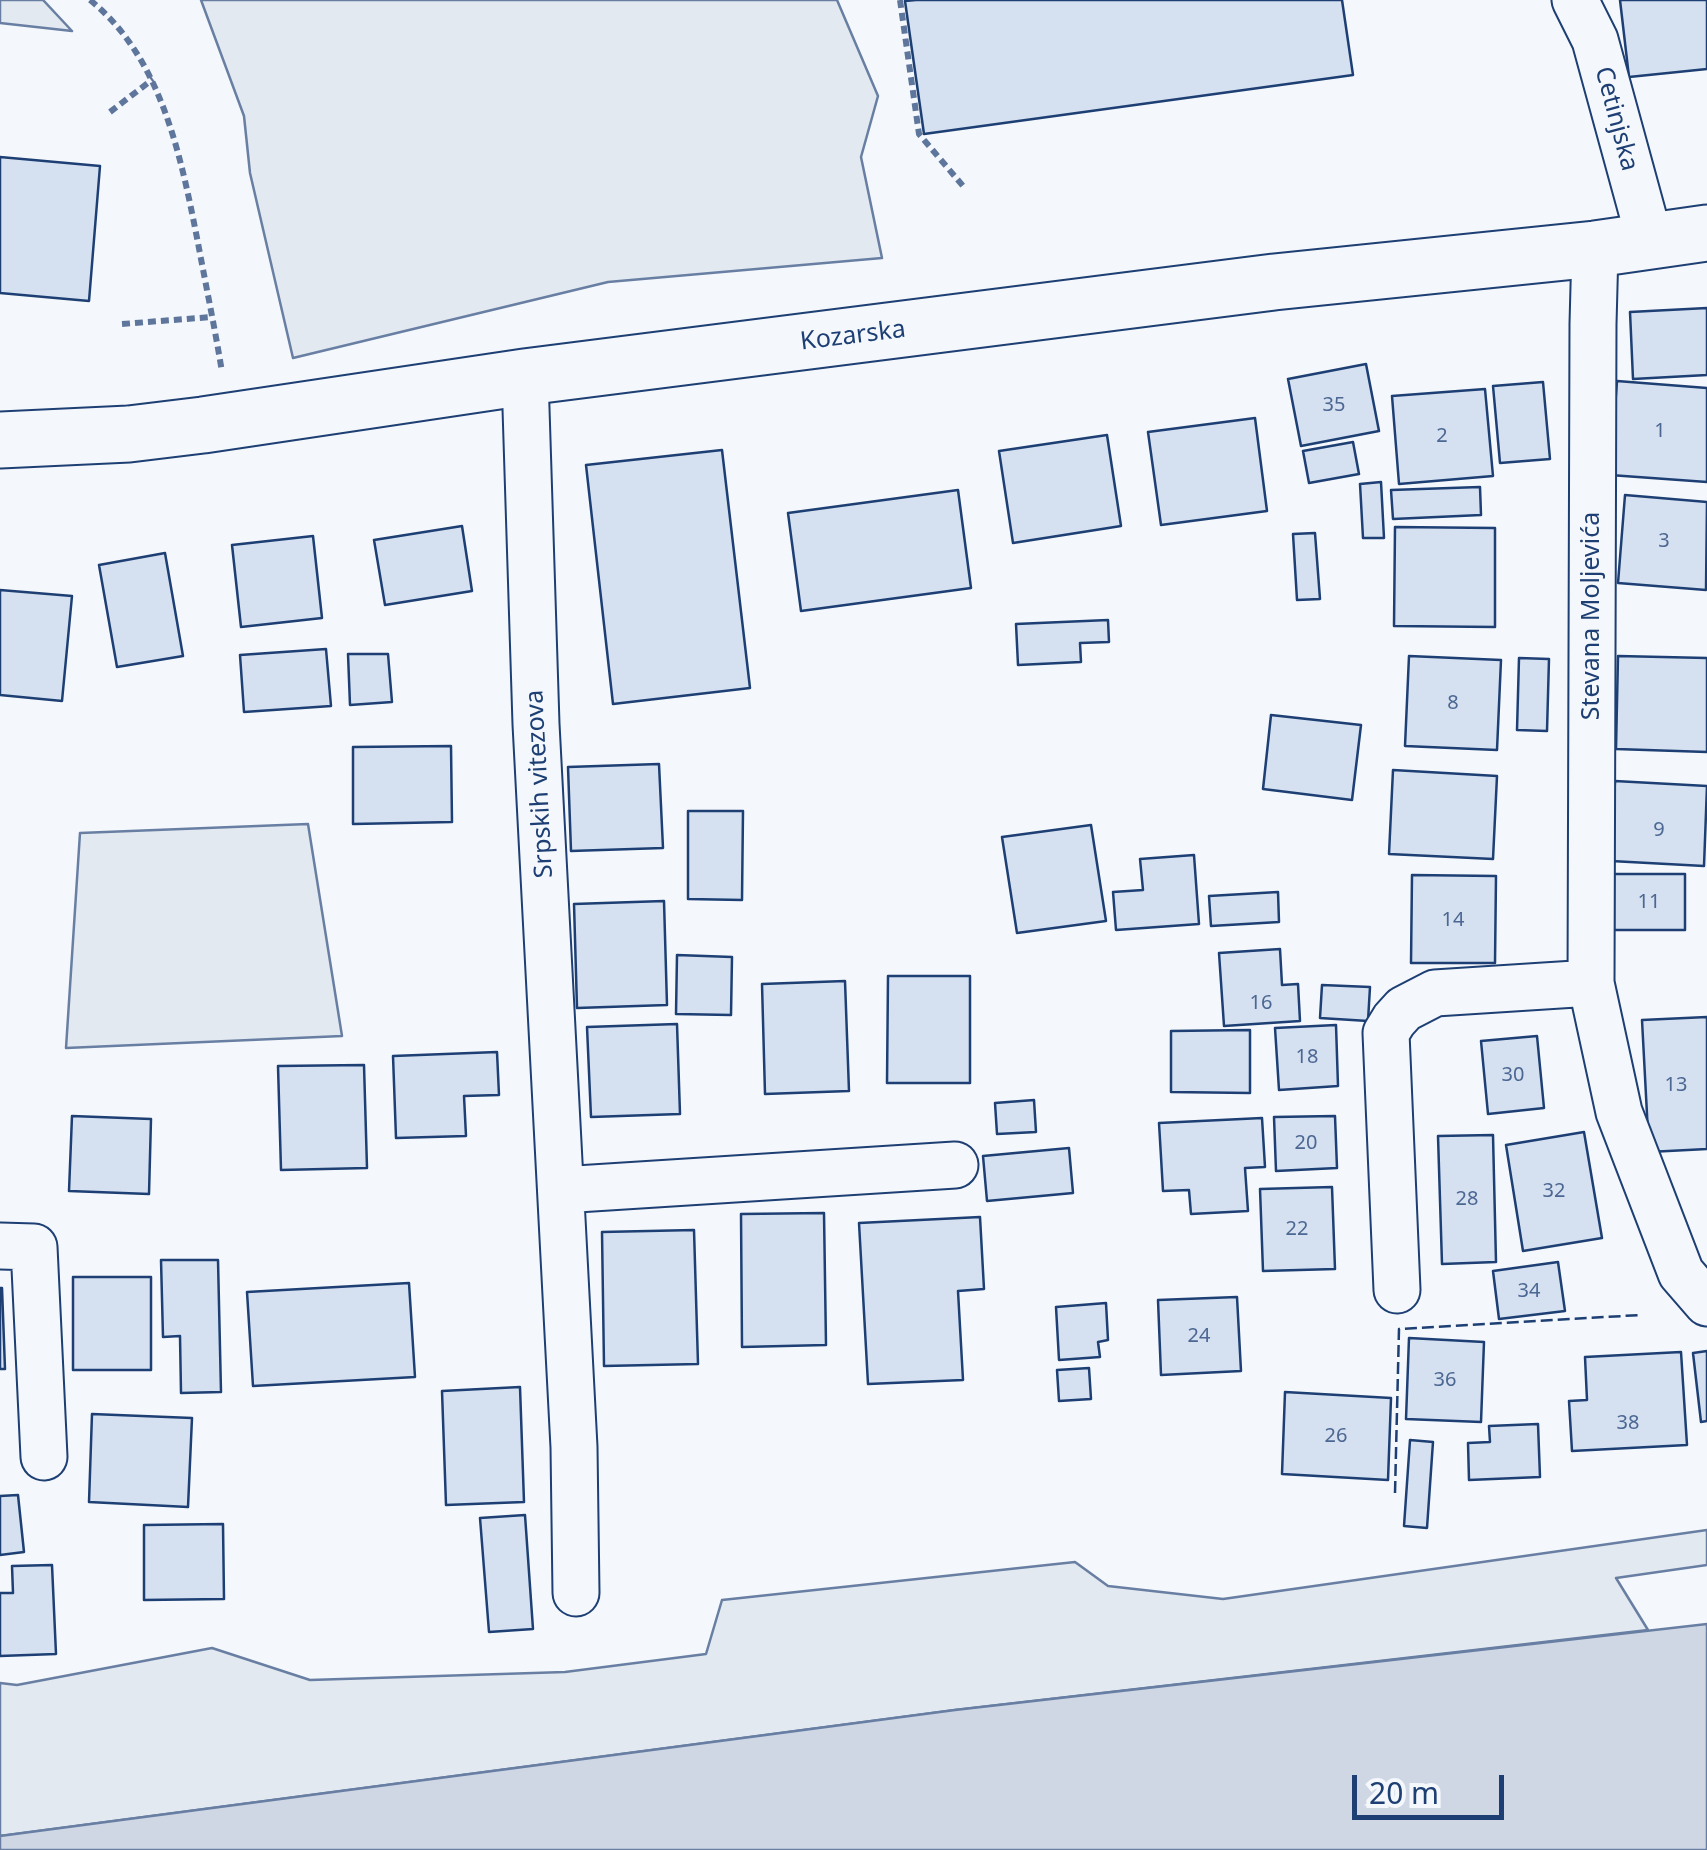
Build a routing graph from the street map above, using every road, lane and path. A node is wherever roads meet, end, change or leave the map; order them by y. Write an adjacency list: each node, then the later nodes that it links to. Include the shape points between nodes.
1 (90, 0): 4 (path, via 109,15)
2 (900, 0): 6 (path, via 919,134)
3 (1589, 13): 8 (street, Cetinjska)
4 (152, 79): 5 (path); 10 (path, via 183,166)
5 (110, 112)
6 (963, 186)
7 (1707, 233): 8 (main road, Kozarska)
8 (1650, 241): 9 (main road, Kozarska)
9 (1595, 249): 12 (main road, Kozarska, via 1274,282); 15 (street, Stevana Moljevića)
10 (212, 317): 11 (path); 13 (path)
11 (122, 324)
12 (524, 377): 14 (main road, Kozarska, via 129,434); 17 (street, Srpskih vitezova)
13 (224, 384)
14 (0, 440)
15 (1591, 983): 19 (street, via 1435,992 1394,1020 1386,1033); 20 (street, Stevana Moljevića, via 1619,1112 1681,1273)
16 (955, 1165): 17 (street)
17 (561, 1190): 22 (street, Srpskih vitezova)
18 (0, 1246): 21 (street, via 34,1247)
19 (1396, 1290)
20 (1707, 1302)
21 (44, 1457)
22 (576, 1593)

